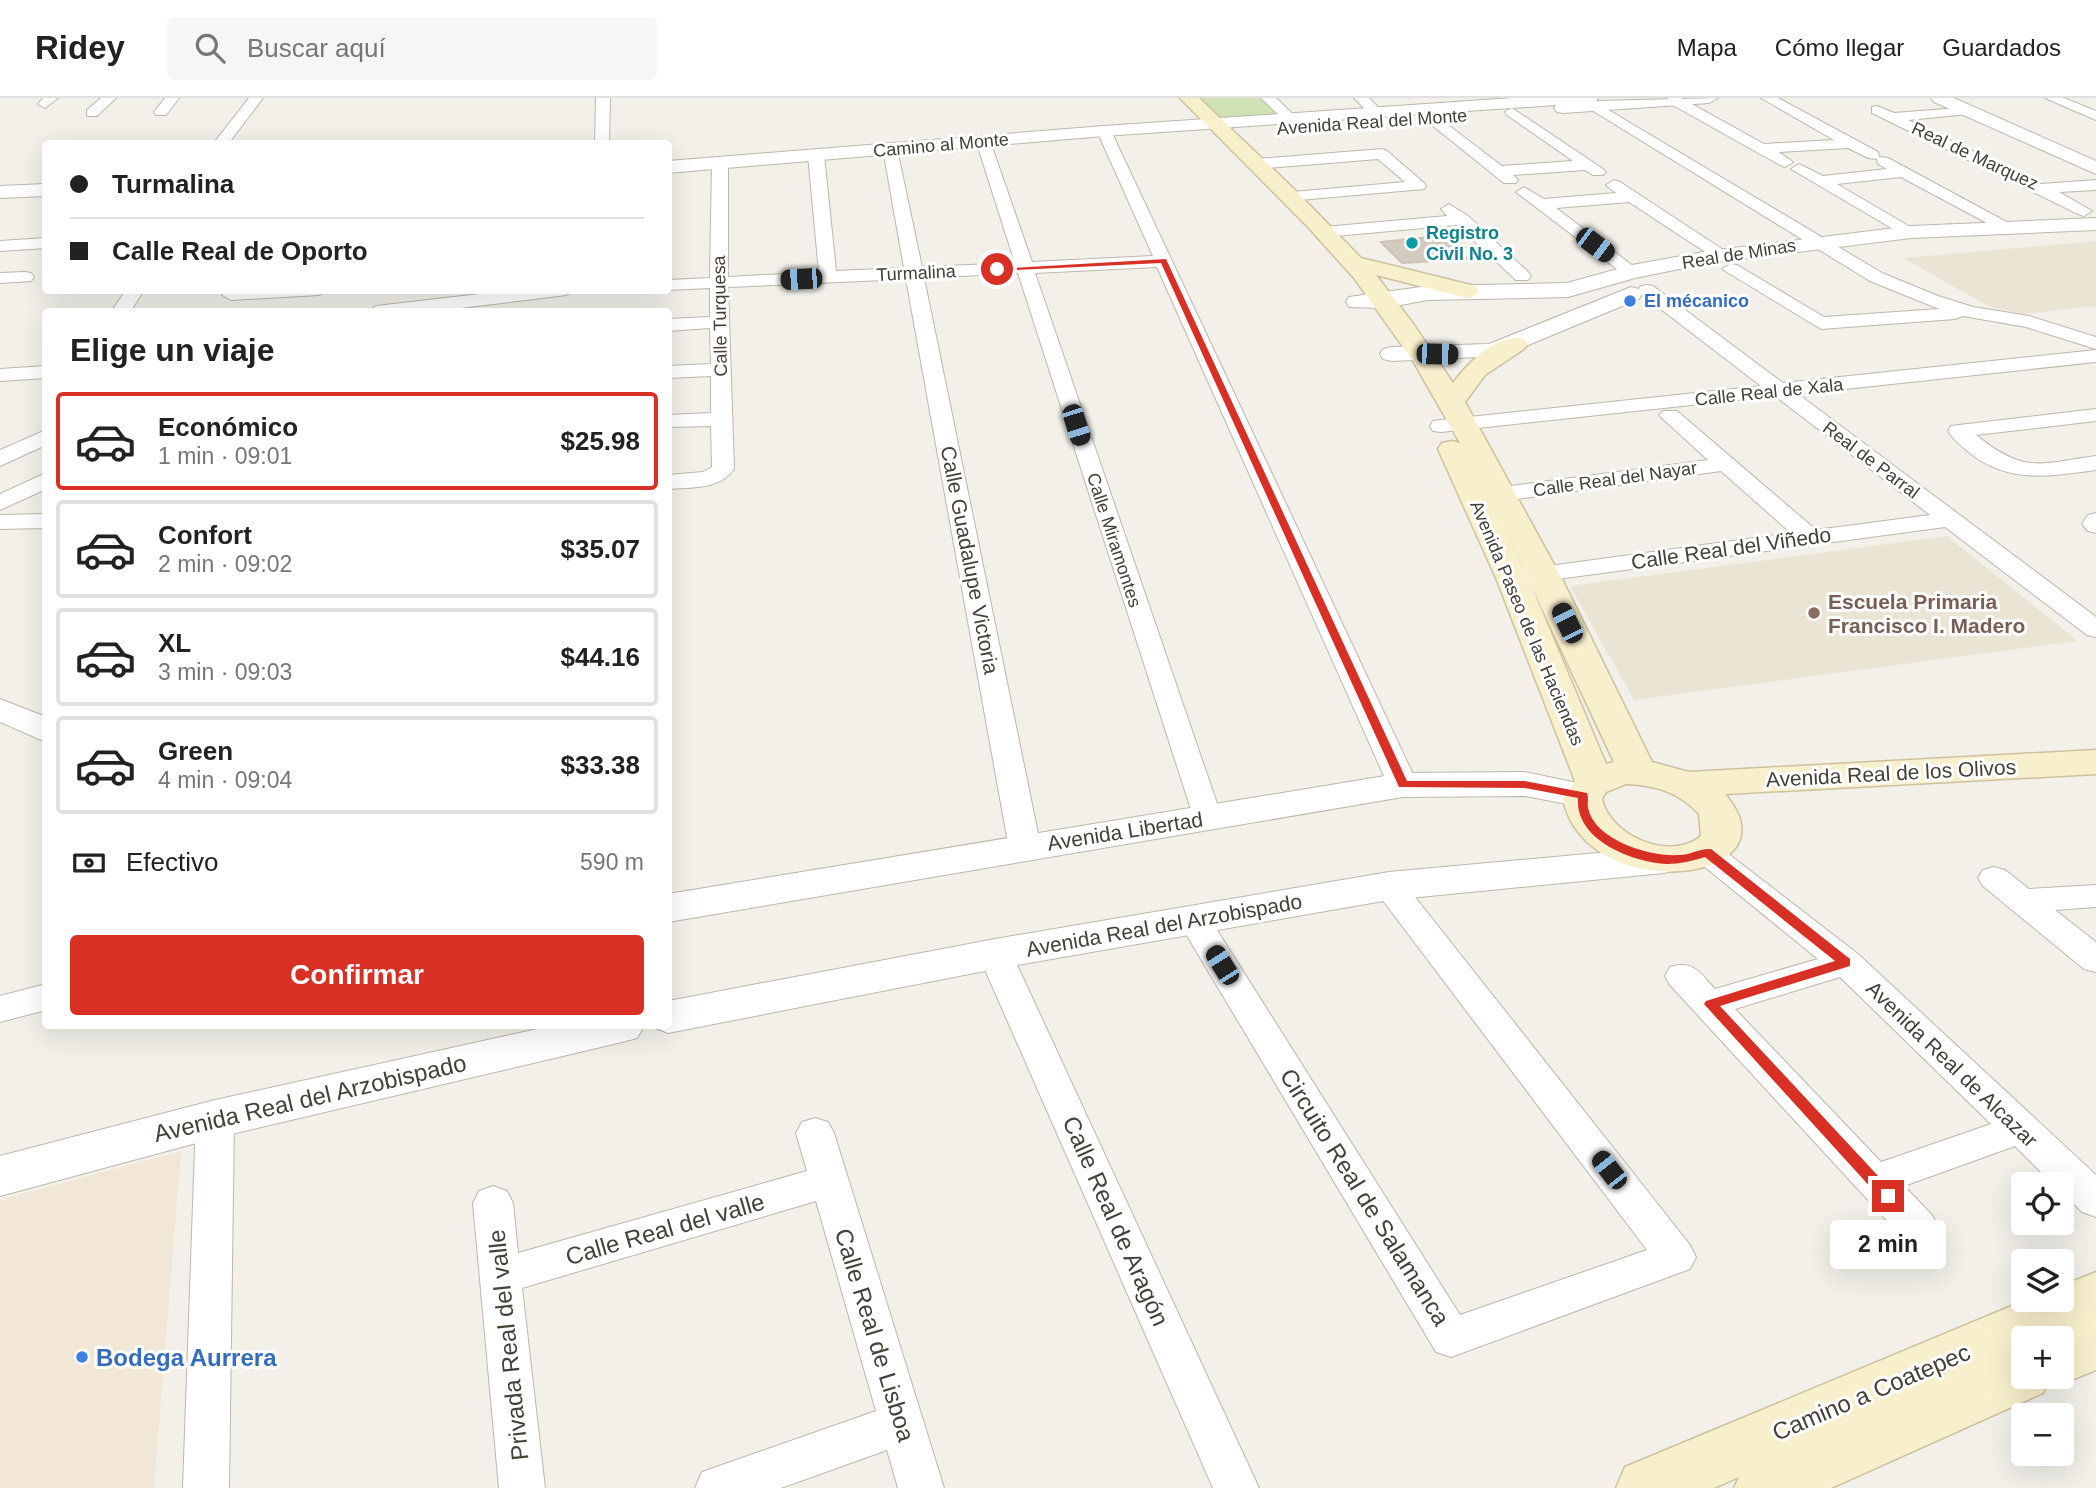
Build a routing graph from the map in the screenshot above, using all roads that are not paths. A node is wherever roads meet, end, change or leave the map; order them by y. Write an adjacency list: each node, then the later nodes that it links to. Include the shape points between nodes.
1 (109, 98): 19 (street)
2 (172, 98): 18 (street)
3 (256, 98): 26 (street)
4 (603, 98): 27 (street)
5 (1168, 98): 24 (main road)
6 (1189, 98): 24 (main road)
7 (1268, 98): 23 (street)
8 (1361, 98): 20 (street)
9 (1709, 98): 13 (street, Avenida Real del Monte)
10 (1768, 98): 29 (street)
11 (1940, 98): 17 (street)
12 (2052, 98): 21 (street)
13 (1674, 100): 14 (street, Avenida Real del Monte); 31 (street)
14 (1592, 102): 16 (street, Avenida Real del Monte); 56 (street)
15 (1445, 103): 16 (street, Avenida Real del Monte); 20 (street, Avenida Real del Monte)
16 (1512, 104): 22 (street, Avenida Real del Monte); 22 (street, via 1593,169 1503,175)
17 (1964, 104): 33 (street); 37 (street); 42 (street, Real de Marquez, via 1884,114)
18 (161, 112)
19 (92, 113)
20 (1377, 113): 23 (street, Avenida Real del Monte)
21 (2096, 116)
22 (1430, 118): 24 (street, Avenida Real del Monte)
23 (1292, 119): 24 (street, Avenida Real del Monte)
24 (1208, 129): 25 (street, Camino al Monte); 35 (main road, Avenida Paseo de las Haciendas); 76 (main road, Avenida Paseo de las Haciendas)
25 (1104, 131): 28 (street, Camino al Monte); 57 (street)
26 (223, 140)
27 (602, 140)
28 (983, 141): 30 (street, Camino al Monte); 60 (street, Calle Miramontes)
29 (1850, 143): 31 (street); 38 (street)
30 (890, 149): 32 (street, Camino al Monte); 61 (street, Calle Guadalupe Victoria)
31 (1762, 149): 39 (street)
32 (816, 155): 34 (street, Camino al Monte); 65 (street)
33 (2096, 158)
34 (720, 162): 36 (street, Camino al Monte); 67 (street, Calle Turquesa)
35 (1256, 164): 46 (main road, Avenida Paseo de las Haciendas); 46 (street, via 1377,150 1421,188)
36 (672, 167)
37 (2096, 168)
38 (1904, 172): 39 (street); 50 (street)
39 (1821, 181): 52 (street)
40 (1615, 185): 47 (street)
41 (2096, 185): 42 (street, Real de Marquez)
42 (2039, 189): 49 (street)
43 (42, 190): 44 (street)
44 (0, 191)
45 (1524, 192): 48 (street)
46 (1288, 196): 51 (main road, Avenida Paseo de las Haciendas)
47 (1632, 197): 48 (street); 58 (street)
48 (1541, 204): 62 (street)
49 (2090, 218): 50 (street, Real de Minas)
50 (2006, 226): 52 (street, Real de Minas)
51 (1324, 232): 59 (main road, Avenida Paseo de las Haciendas); 64 (street, via 1455,215)
52 (1911, 232): 56 (street, Real de Minas)
53 (2096, 238): 56 (street, Real de Minas)
54 (42, 243): 55 (street)
55 (0, 246)
56 (1827, 248): 58 (street, Real de Minas); 79 (street, via 1899,288)
57 (1164, 261): 60 (street, Turmalina); 117 (street)
58 (1726, 262): 62 (street, Real de Minas); 69 (street, Real de Minas); 79 (street, via 1821,323)
59 (1353, 263): 70 (main road); 75 (main road, Avenida Paseo de las Haciendas)
60 (1024, 268): 61 (street, Turmalina); 119 (street, Calle Miramontes)
61 (914, 272): 65 (street, Turmalina); 120 (street, Calle Guadalupe Victoria)
62 (1632, 272): 70 (street, Real de Minas, via 1568,290)
63 (25, 276): 66 (street)
64 (1522, 276)
65 (828, 277): 67 (street, Turmalina)
66 (0, 278)
67 (719, 283): 68 (street, Turmalina); 80 (street, Calle Turquesa)
68 (672, 285)
69 (1647, 290): 84 (street, Real de Minas, via 1575,315); 90 (street, Real de Parral)
70 (1467, 291): 75 (street, Real de Minas)
71 (249, 294): 74 (street)
72 (330, 294): 77 (street)
73 (530, 294): 78 (street)
74 (231, 295)
75 (1384, 301): 76 (street, Real de Minas); 82 (main road, Avenida Paseo de las Haciendas)
76 (1357, 302): 82 (main road, Avenida Paseo de las Haciendas)
77 (303, 308)
78 (404, 308)
79 (1970, 312): 83 (street, via 2029,322)
80 (720, 321): 81 (street); 86 (street, Calle Turquesa)
81 (672, 325)
82 (1390, 341): 84 (street, Real de Minas, via 1493,351); 93 (main road, Avenida Paseo de las Haciendas)
83 (2096, 343)
84 (1515, 344): 93 (main road, via 1476,370)
85 (2096, 356): 90 (street, Calle Real de Xala)
86 (721, 369): 88 (street); 94 (street, Calle Turquesa)
87 (42, 372): 89 (street)
88 (672, 372)
89 (0, 375)
90 (1781, 391): 93 (street, Calle Real de Xala); 104 (street, Real de Parral)
91 (1670, 415): 99 (street, Calle Real del Nayar)
92 (2096, 415): 98 (street, via 1959,431 2010,467 2027,470)
93 (1453, 417): 102 (main road, Avenida Paseo de las Haciendas); 110 (main road, Avenida Paseo de las Haciendas)
94 (720, 419): 95 (street); 100 (street, Calle Turquesa, via 723,469 709,478)
95 (672, 421)
96 (42, 438): 97 (street)
97 (0, 459)
98 (2096, 463)
99 (1726, 464): 102 (street, Calle Real del Nayar); 109 (street, Calle Real del Nayar)
100 (672, 481)
101 (42, 482): 103 (street)
102 (1503, 494): 110 (main road, Avenida Paseo de las Haciendas)
103 (0, 503)
104 (1950, 519): 109 (street, Calle Real del Viñedo); 111 (street, Real de Parral)
105 (2096, 520): 108 (street)
106 (0, 522): 107 (street)
107 (42, 522)
108 (2096, 526)
109 (1811, 538): 110 (street, Calle Real del Viñedo)
110 (1528, 576): 115 (main road, Avenida Paseo de las Haciendas); 118 (main road, Avenida Paseo de las Haciendas)
111 (2096, 629)
112 (0, 709): 113 (street)
113 (42, 730)
114 (2096, 762): 116 (main road, Avenida Real de los Olivos)
115 (1638, 772): 116 (main road); 118 (main road, via 1614,774)
116 (1685, 784): 121 (main road, via 1703,795 1723,823 1722,837)
117 (1403, 785): 118 (street, Avenida Libertad); 119 (street, Avenida Libertad)
118 (1589, 788): 122 (main road, via 1583,808 1601,836 1619,847)
119 (1206, 818): 120 (street, Avenida Libertad)
120 (1026, 848): 127 (street, Avenida Libertad)
121 (1706, 852): 122 (main road); 131 (street, Avenida Real de Alcazar)
122 (1664, 860): 124 (street, Avenida Real del Arzobispado)
123 (1994, 878): 126 (street)
124 (1389, 886): 128 (street, Avenida Real del Arzobispado); 128 (street, Circuito Real de Salamanca, via 1676,1257 1451,1338)
125 (2096, 896): 126 (street)
126 (2024, 901): 130 (street)
127 (672, 907)
128 (1193, 919): 129 (street, Avenida Real del Arzobispado)
129 (995, 954): 136 (street, Avenida Real del Arzobispado); 157 (street, Calle Real de Aragón)
130 (2096, 960)
131 (1846, 963): 134 (street); 139 (street, Avenida Real de Alcazar)
132 (1682, 976): 134 (street)
133 (42, 998): 135 (street)
134 (1710, 1004): 143 (street)
135 (0, 1009)
136 (672, 1016)
137 (609, 1029): 138 (street, Avenida Real del Arzobispado)
138 (215, 1119): 141 (street, Avenida Real del Arzobispado); 153 (street)
139 (2020, 1129): 143 (street); 144 (street, Avenida Real de Alcazar)
140 (815, 1133): 142 (street, Calle Real de Lisboa)
141 (0, 1176)
142 (829, 1181): 147 (street, Calle Real del valle); 152 (street, Calle Real de Lisboa)
143 (1873, 1181): 146 (street)
144 (2096, 1200)
145 (493, 1203): 147 (street, Privada Real del valle)
146 (1918, 1227)
147 (501, 1276): 154 (street, Privada Real del valle)
148 (2096, 1296): 158 (main road, Camino a Coatepec)
149 (2096, 1343): 150 (main road)
150 (2074, 1353)
151 (2011, 1380): 159 (main road, Camino a Coatepec)
152 (902, 1423): 155 (street); 156 (street, Calle Real de Lisboa)
153 (206, 1488)
154 (522, 1488)
155 (718, 1488)
156 (921, 1488)
157 (1236, 1488)
158 (1646, 1488)
159 (1764, 1488)

